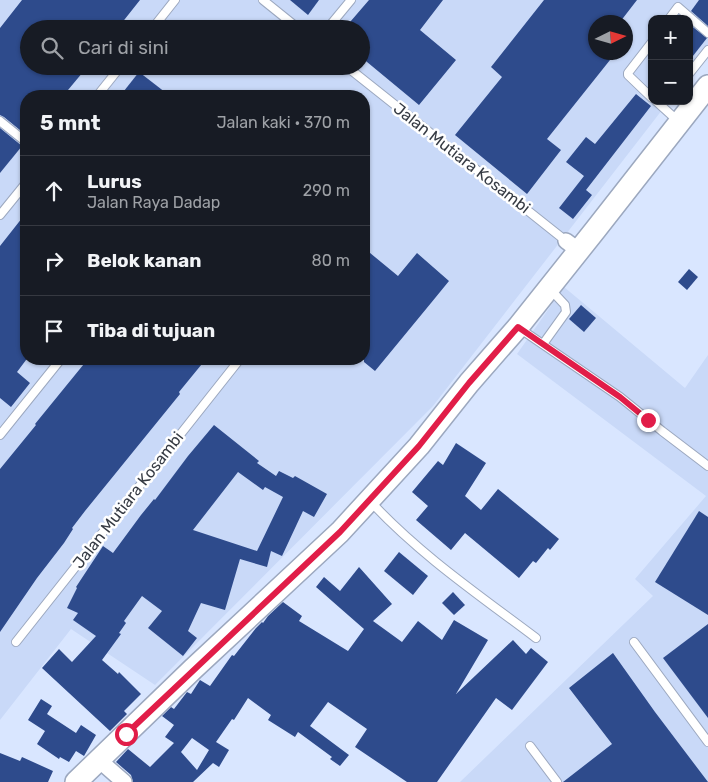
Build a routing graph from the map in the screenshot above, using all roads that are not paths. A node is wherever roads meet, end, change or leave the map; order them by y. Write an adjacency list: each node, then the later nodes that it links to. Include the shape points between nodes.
1 (175, 0): 7 (lane)
2 (263, 0): 8 (lane)
3 (351, 0): 9 (lane)
4 (684, 0): 5 (lane)
5 (678, 8): 6 (lane); 10 (lane)
6 (672, 15)
7 (159, 20)
8 (288, 20)
9 (334, 20)
10 (708, 33)
11 (648, 47): 18 (lane, via 628,73)
12 (708, 50): 13 (lane)
13 (693, 69)
14 (114, 75): 17 (lane)
15 (357, 75): 25 (lane, Jalan Mutiara Kosambi)
16 (708, 86): 21 (main road)
17 (102, 90)
18 (648, 94)
19 (667, 105): 21 (lane)
20 (0, 121): 22 (lane)
21 (679, 122): 25 (main road, via 596,229)
22 (20, 137)
23 (20, 190): 24 (lane)
24 (0, 215)
25 (572, 245): 26 (main road)
26 (549, 287): 27 (main road); 28 (lane, via 565,305 566,312)
27 (518, 327): 28 (lane); 33 (main road, via 419,446)
28 (543, 344): 32 (lane, via 620,397)
29 (55, 365): 31 (lane)
30 (235, 365): 35 (lane, Jalan Mutiara Kosambi)
31 (0, 435)
32 (708, 466)
33 (369, 500): 34 (lane, via 419,548); 39 (main road, via 340,532)
34 (536, 638)
35 (16, 642)
36 (634, 642): 37 (lane)
37 (708, 742)
38 (530, 746): 42 (lane)
39 (99, 760): 40 (main road); 41 (street)
40 (76, 782)
41 (124, 782)
42 (557, 782)

